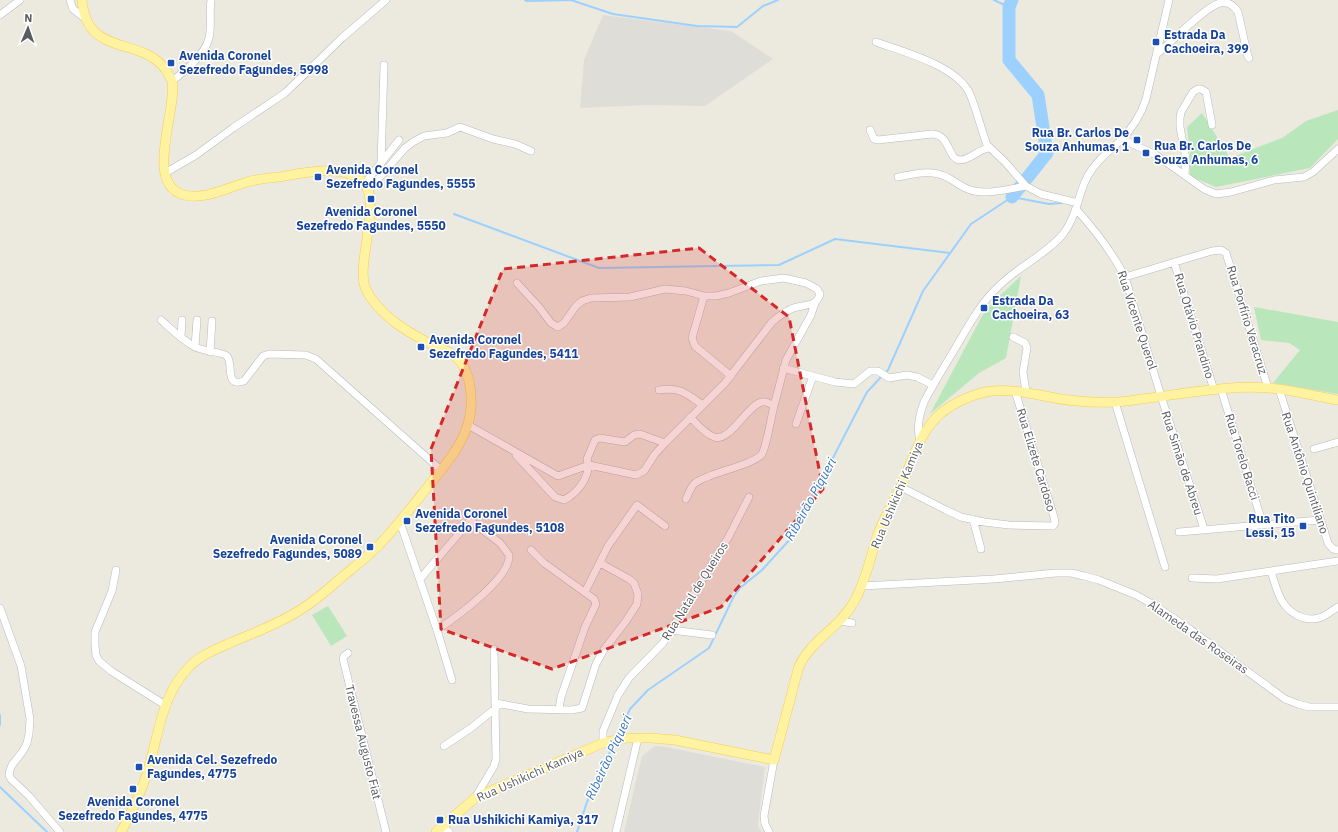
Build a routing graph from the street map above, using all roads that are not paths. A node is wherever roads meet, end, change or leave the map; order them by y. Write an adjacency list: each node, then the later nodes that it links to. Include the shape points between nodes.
1 (20, 0): 7 (street)
2 (70, 0): 8 (street, via 73,9)
3 (82, 0): 8 (main road)
4 (211, 0): 13 (street, via 209,39 199,56)
5 (386, 0): 22 (street, via 285,93 196,155)
6 (1170, 0): 10 (street)
7 (0, 15)
8 (87, 20): 13 (main road, via 93,31 104,39 148,55 159,62)
9 (876, 42): 18 (street, via 938,65 963,83)
10 (1157, 54): 11 (street, via 1208,10 1225,3 1238,12); 16 (street, via 1146,99 1133,126)
11 (1249, 58)
12 (384, 65): 21 (street)
13 (172, 81): 22 (main road, via 172,110 164,148)
14 (1212, 125): 23 (street, via 1208,95 1204,90 1198,89 1186,102 1180,118 1186,159)
15 (870, 130): 18 (street, via 874,139 878,140 940,135 953,156 961,160)
16 (1122, 139): 23 (street, via 1156,155); 27 (street, via 1093,168 1085,181)
17 (400, 140): 21 (street)
18 (989, 148): 25 (street)
19 (531, 151): 26 (street, via 460,127 447,133 424,136 413,142)
20 (1337, 152): 23 (street, via 1304,177 1274,180 1222,194 1211,193)
21 (381, 164): 26 (street)
22 (165, 173): 26 (main road, via 172,189 179,194 193,196 251,181 320,171 351,174 360,178)
23 (1185, 175)
24 (898, 177): 25 (street, via 935,173 966,189 982,192)
25 (1026, 186): 27 (street, via 1040,194)
26 (367, 187): 58 (main road, via 370,205 363,266 364,285 387,317 460,360 472,395)
27 (1077, 206): 29 (street, Rua Vicente Querol); 44 (street, via 1069,226 1056,241 1014,272 991,293)
28 (1174, 262): 29 (street); 45 (street, Rua Porfírio Veracruz, via 1218,250 1226,253); 48 (street, Rua Otávio Prandino)
29 (1125, 277): 51 (street, Rua Vicente Querol)
30 (517, 283): 31 (street, via 551,323 558,327 576,306 591,298 630,297 666,289)
31 (704, 296): 32 (street, via 716,296 761,281 784,278 806,283 816,289 820,294); 42 (street, via 692,338 695,346)
32 (815, 302): 41 (street, via 811,315); 42 (street, via 781,314)
33 (161, 320): 37 (street)
34 (182, 320): 37 (street)
35 (197, 320): 39 (street)
36 (212, 321): 40 (street)
37 (181, 337): 39 (street)
38 (1013, 338): 50 (street, via 1025,343 1027,348 1023,372)
39 (195, 347): 40 (street)
40 (210, 352): 65 (street, via 227,356 232,380 236,382 244,381 263,356 268,354 311,356)
41 (783, 368): 43 (street); 55 (street)
42 (730, 376): 54 (street)
43 (813, 376): 44 (street, via 854,384 870,371 878,371 890,378 907,375); 57 (street)
44 (933, 385): 59 (street, via 921,411 918,434)
45 (1268, 388): 46 (main road, Rua Ushikichi Kamiya); 48 (main road, Rua Ushikichi Kamiya)
46 (1279, 389): 52 (main road, Rua Ushikichi Kamiya); 70 (street, Rua Antônio Quintiliano)
47 (659, 390): 54 (street, via 680,390)
48 (1218, 390): 51 (main road, Rua Ushikichi Kamiya); 72 (street, Rua Torelo Bacci)
49 (1015, 391): 50 (main road, Rua Ushikichi Kamiya); 59 (main road, Rua Ushikichi Kamiya, via 990,391 956,404 933,421); 69 (street, Rua Elizete Cardoso, via 1054,516 1054,524 1050,527 1009,525)
50 (1026, 392): 53 (main road, Rua Ushikichi Kamiya, via 1082,401)
51 (1161, 396): 53 (main road, Rua Ushikichi Kamiya); 74 (street, Rua Simão de Abreu)
52 (1338, 400)
53 (1115, 402): 81 (street)
54 (703, 405): 56 (street)
55 (774, 406): 56 (street, via 765,402 759,404 728,433 719,438 709,435); 68 (street, via 762,454 756,459 694,484)
56 (690, 417): 61 (street)
57 (796, 424)
58 (468, 425): 62 (street); 65 (main road, via 464,438)
59 (920, 440): 66 (main road, Rua Ushikichi Kamiya)
60 (1338, 442): 63 (street)
61 (665, 443): 64 (street, via 644,471 636,475); 64 (street, via 640,434 625,442 600,438 595,440 587,459)
62 (510, 449): 64 (street, via 558,476); 64 (street, via 555,497 564,500 572,496 588,474)
63 (1314, 449)
64 (588, 465)
65 (441, 470): 71 (main road)
66 (901, 487): 69 (street, via 961,517); 86 (main road, Rua Ushikichi Kamiya, via 881,526)
67 (750, 497): 93 (street, Rua Natal de Queiros, via 728,538)
68 (686, 499)
69 (973, 519): 76 (street)
70 (1320, 520): 72 (street); 78 (street, Rua Antônio Quintiliano, via 1328,543 1333,549)
71 (400, 522): 85 (street); 98 (main road, via 378,546 302,610 213,650 194,662 182,675)
72 (1263, 525): 74 (street)
73 (665, 526): 80 (street, via 637,505 608,546)
74 (1204, 529): 75 (street)
75 (1179, 532)
76 (981, 548)
77 (531, 550): 87 (street, via 544,563)
78 (1338, 550)
79 (1338, 561): 83 (street)
80 (600, 562): 87 (street); 101 (street, via 634,583 638,594 637,604 596,664 582,708)
81 (1165, 567)
82 (116, 570): 98 (street, via 112,591 95,632 96,655 111,671)
83 (1271, 572): 84 (street, via 1217,579); 88 (street, via 1279,596 1290,611 1310,619 1321,617)
84 (1192, 578)
85 (420, 579): 92 (street); 92 (street, via 470,522 474,522 508,552 510,558 492,586)
86 (862, 586): 90 (main road, Rua Ushikichi Kamiya, via 855,602); 100 (street, Alameda das Roseiras, via 1056,573 1084,576 1136,595 1154,605 1284,699 1309,707)
87 (586, 592): 101 (street, via 596,604 585,627)
88 (1338, 607)
89 (0, 608): 108 (street, via 21,666 30,719 27,743 12,765 9,775)
90 (841, 621): 91 (street); 105 (main road, Rua Ushikichi Kamiya, via 811,647 798,666)
91 (852, 623)
92 (437, 630): 97 (street)
93 (671, 630): 94 (street); 103 (street, Rua Natal de Queiros, via 663,643 629,678 618,695 603,731)
94 (712, 635)
95 (494, 649): 99 (street)
96 (348, 653): 110 (street, Travessa Augusto Fiat, via 343,660)
97 (452, 680)
98 (165, 705): 109 (main road, via 147,774)
99 (496, 705): 101 (street); 104 (street, via 467,731); 106 (street, via 496,759)
100 (1338, 707)
101 (559, 709)
102 (638, 738): 103 (main road, Rua Ushikichi Kamiya); 105 (main road, Rua Ushikichi Kamiya, via 675,740); 111 (street)
103 (605, 743): 106 (main road, Rua Ushikichi Kamiya)
104 (444, 746)
105 (774, 760): 112 (street, via 764,816)
106 (475, 798): 107 (main road, Rua Ushikichi Kamiya)
107 (442, 830)
108 (60, 832)
109 (121, 832)
110 (386, 832)
111 (616, 832)
112 (769, 832)

